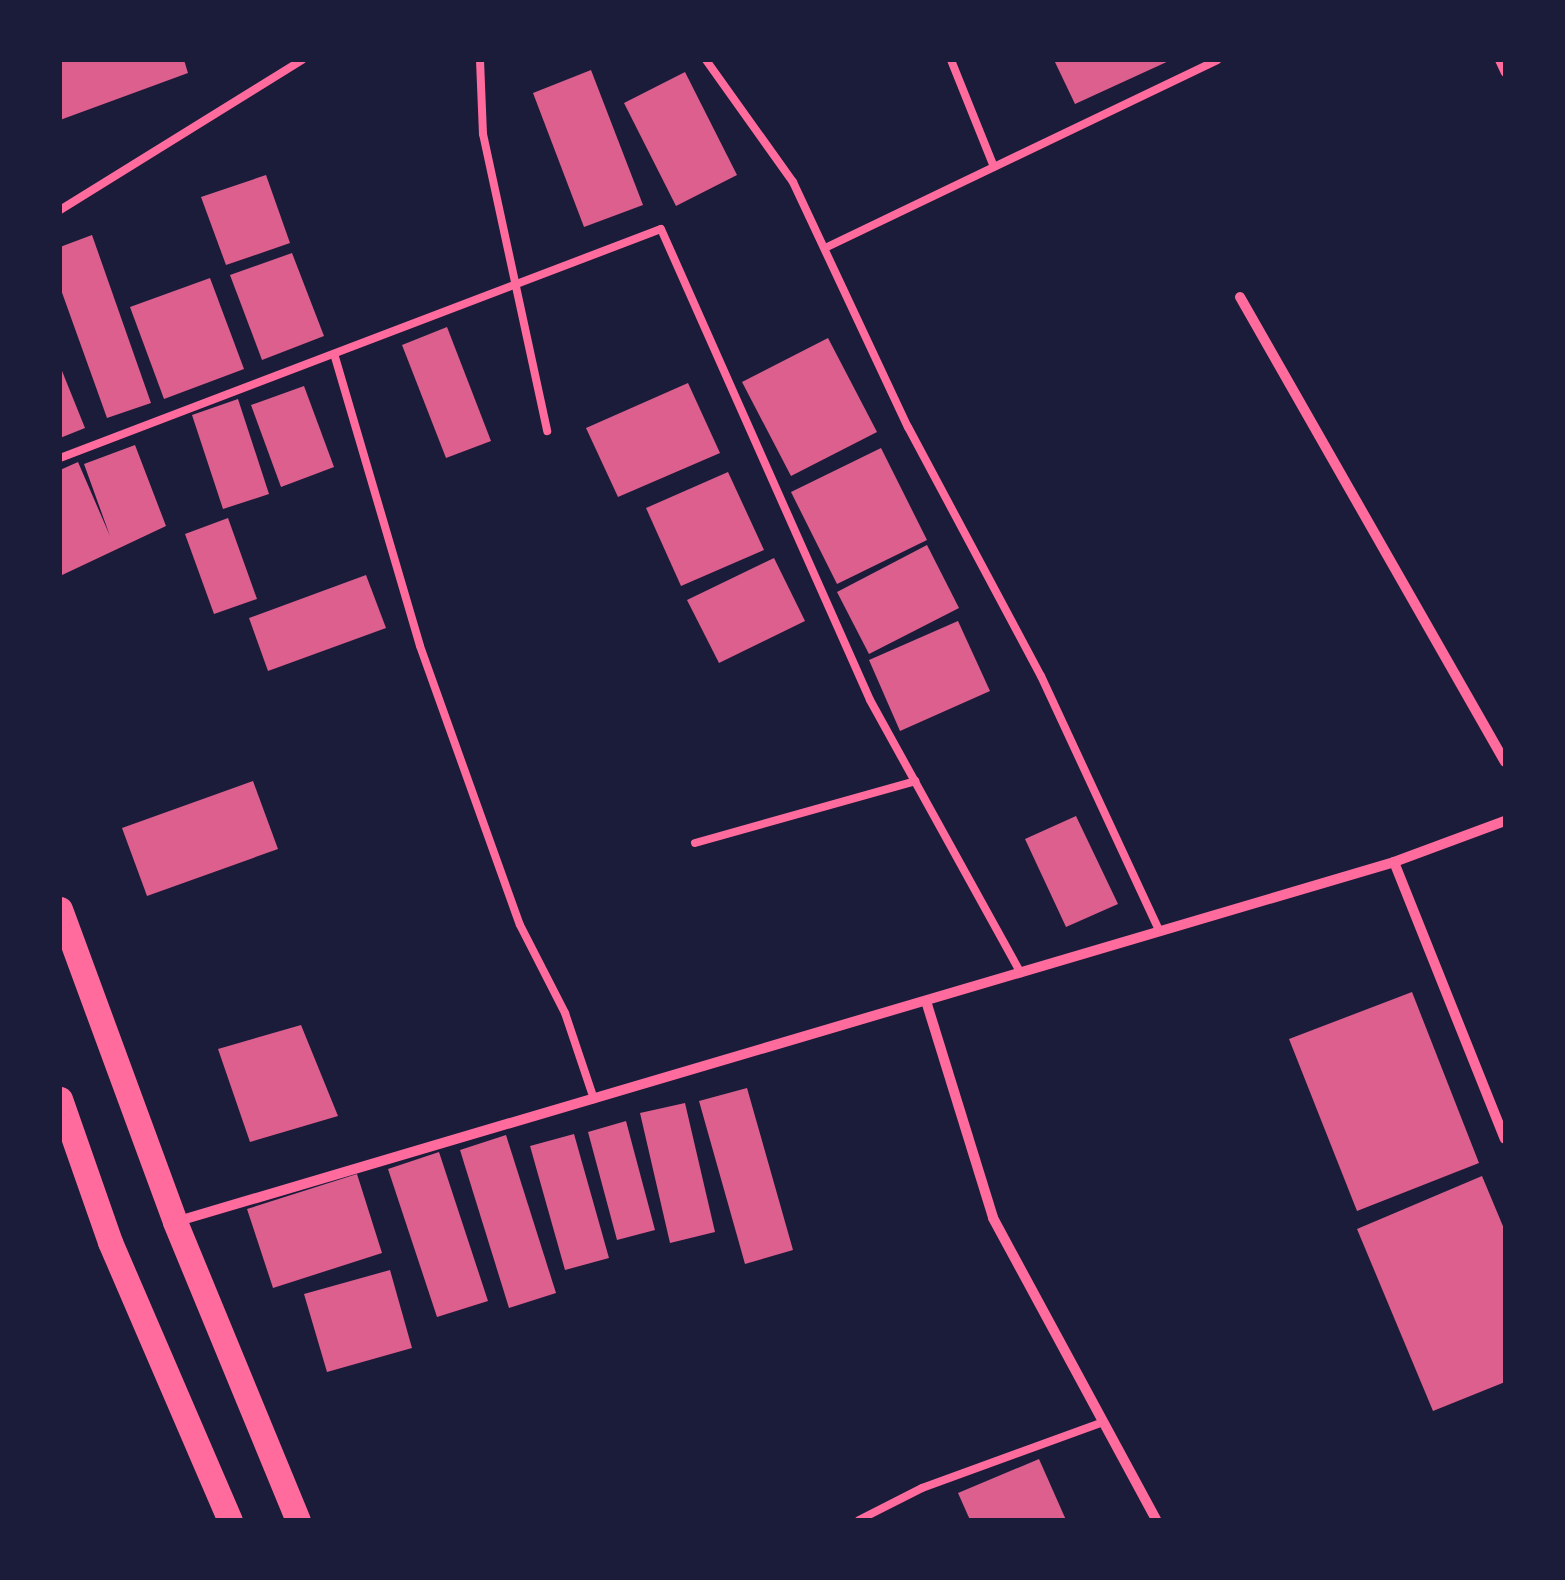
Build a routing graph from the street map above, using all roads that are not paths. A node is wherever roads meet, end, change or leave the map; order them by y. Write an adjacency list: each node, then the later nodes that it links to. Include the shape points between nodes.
1 (302, 60): 9 (lane)
2 (480, 60): 11 (lane, via 483,134)
3 (706, 60): 10 (lane, via 793,182)
4 (950, 60): 8 (lane)
5 (1217, 60): 8 (lane)
6 (1499, 60): 7 (lane)
7 (1505, 73)
8 (994, 167): 10 (lane)
9 (60, 210)
10 (825, 248): 22 (lane, via 908,428 1041,676)
11 (514, 286): 13 (lane); 14 (lane); 17 (lane, via 661,229 870,700)
12 (1240, 298): 16 (street)
13 (335, 357): 15 (lane); 26 (lane, via 420,646 520,925 566,1013)
14 (547, 431)
15 (60, 458)
16 (1505, 762)
17 (915, 781): 19 (lane); 23 (lane)
18 (1505, 821): 20 (street)
19 (696, 843)
20 (1394, 862): 22 (street); 27 (street)
21 (60, 909): 28 (main road)
22 (1160, 932): 23 (street)
23 (1021, 972): 24 (street)
24 (926, 1001): 26 (street); 29 (street, via 993,1218)
25 (60, 1098): 30 (main road, via 110,1242)
26 (594, 1099): 28 (street)
27 (1505, 1138)
28 (174, 1222): 31 (main road)
29 (1103, 1422): 32 (lane, via 922,1488); 33 (street)
30 (230, 1520)
31 (298, 1520)
32 (859, 1520)
33 (1156, 1520)

